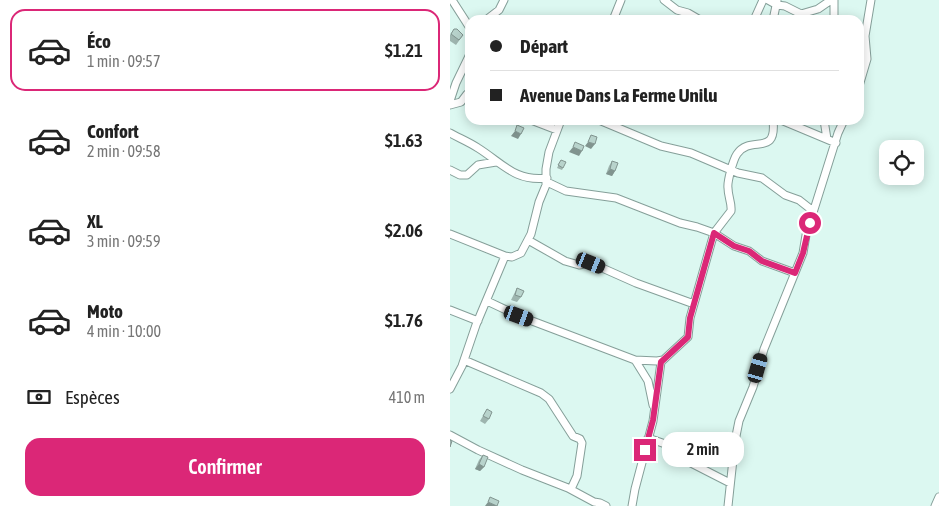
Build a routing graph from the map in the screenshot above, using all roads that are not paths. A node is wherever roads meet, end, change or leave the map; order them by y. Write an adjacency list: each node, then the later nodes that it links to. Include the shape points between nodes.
1 (504, 0): 10 (street)
2 (621, 0): 11 (street)
3 (664, 0): 12 (street, via 677,10)
4 (762, 0): 13 (street)
5 (768, 0): 9 (street)
6 (833, 0): 9 (street, via 801,14); 15 (street)
7 (871, 0): 17 (street)
8 (452, 1): 16 (street)
9 (777, 3): 14 (street)
10 (492, 15)
11 (615, 15)
12 (691, 15)
13 (756, 15)
14 (773, 15)
15 (835, 15)
16 (464, 18)
17 (864, 26)
18 (864, 44): 20 (street, via 867,59)
19 (465, 64): 22 (street)
20 (864, 69)
21 (465, 97): 22 (street, via 461,102)
22 (450, 103)
23 (544, 125): 30 (street)
24 (558, 125): 30 (street)
25 (611, 125): 36 (street)
26 (773, 125): 36 (street, via 772,138 765,144 749,145 741,150)
27 (792, 125): 32 (street)
28 (825, 125): 32 (street)
29 (842, 125): 33 (street)
30 (556, 130): 37 (street, via 549,152)
31 (450, 133): 34 (street)
32 (827, 140): 33 (street)
33 (836, 143): 38 (street)
34 (496, 162): 35 (street, via 478,165 467,175); 37 (street, via 526,178)
35 (450, 170)
36 (732, 170): 38 (street, via 762,178); 39 (street, via 728,189 731,211)
37 (547, 180): 39 (street, via 566,190 616,198); 41 (street)
38 (813, 211): 43 (street)
39 (714, 233): 43 (street, via 762,261); 45 (street)
40 (450, 234): 42 (street)
41 (528, 240): 42 (street, via 517,256); 45 (street, via 565,261 591,263)
42 (505, 256): 44 (street)
43 (795, 273): 55 (street, via 739,422)
44 (487, 301): 47 (street); 49 (street)
45 (694, 304): 50 (street, via 688,337)
46 (450, 310): 47 (street)
47 (478, 321): 48 (street)
48 (464, 360): 51 (street); 56 (street, via 549,399 570,433 582,443 577,476)
49 (635, 360): 50 (street); 52 (street, via 648,381)
50 (663, 360): 52 (street)
51 (450, 389)
52 (654, 410): 54 (street)
53 (450, 435): 56 (street, via 513,466)
54 (648, 438): 55 (street, via 670,446 685,460); 59 (street)
55 (730, 483): 60 (street)
56 (571, 489): 58 (street)
57 (939, 497): 61 (street)
58 (606, 506)
59 (632, 506)
60 (728, 506)
61 (935, 506)

